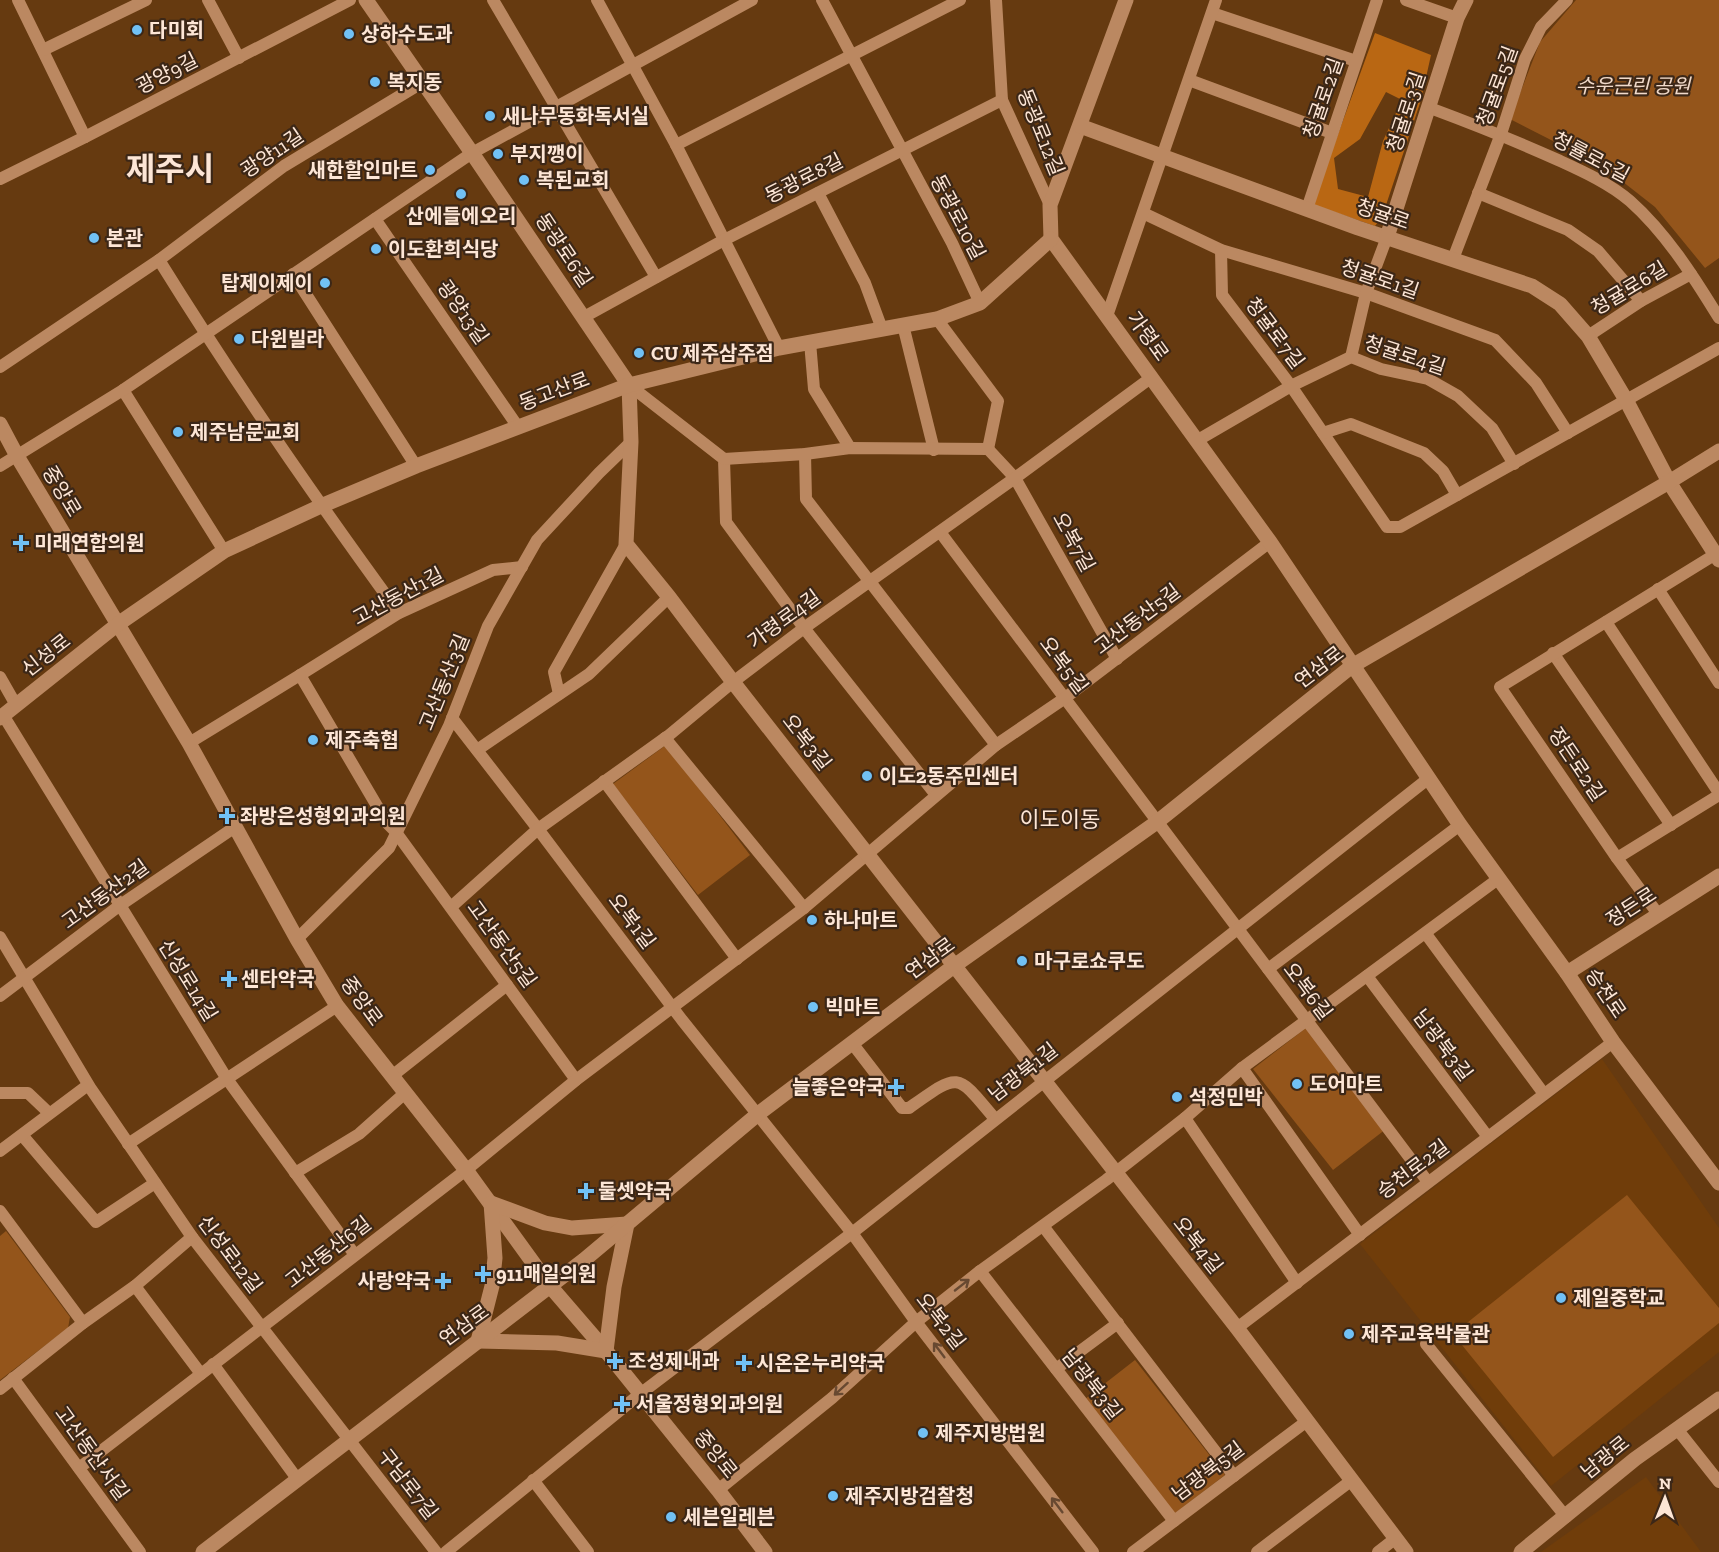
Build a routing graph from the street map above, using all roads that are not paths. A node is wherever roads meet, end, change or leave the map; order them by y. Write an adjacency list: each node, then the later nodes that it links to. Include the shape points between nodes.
1 (18, 0): 20 (street)
2 (146, 0): 20 (street)
3 (208, 0): 22 (street)
4 (350, 0): 22 (street, 광양9길)
5 (366, 0): 26 (main road, 동광로6길)
6 (493, 0): 28 (street)
7 (597, 0): 24 (street)
8 (752, 0): 24 (street)
9 (822, 0): 21 (street, 동광로10길)
10 (960, 0): 21 (street)
11 (996, 0): 27 (street, 동광로12길)
12 (1126, 0): 30 (main road)
13 (1216, 0): 18 (street)
14 (1377, 0): 23 (street, 청귤로2길)
15 (1406, 0): 19 (street)
16 (1466, 0): 19 (main road, 청귤로3길)
17 (1567, 0): 32 (street, 청귤로5길, via 1541,27 1525,59)
18 (1212, 13): 23 (street); 25 (street)
19 (1458, 18): 29 (main road, 청귤로3길)
20 (43, 50): 33 (street)
21 (852, 56): 34 (street); 35 (street, 동광로10길)
22 (239, 58): 33 (street, 광양9길)
23 (1356, 61): 31 (street, 청귤로2길)
24 (631, 65): 28 (street); 34 (street)
25 (1189, 80): 31 (street); 37 (street)
26 (423, 82): 36 (main road, 동광로6길); 50 (street, 광양11길, via 284,166)
27 (1002, 100): 35 (street); 41 (street, 동광로12길)
28 (557, 106): 36 (street); 53 (street)
29 (1430, 108): 32 (street, 청률로5길); 45 (main road, 청귤로3길)
30 (1080, 126): 37 (main road, 청귤로); 41 (main road)
31 (1332, 133): 42 (street, 청귤로2길)
32 (1501, 134): 40 (street, 청귤로5길); 52 (street, 청률로5길, via 1590,175 1629,200)
33 (85, 137): 38 (street, 광양9길)
34 (676, 145): 47 (street)
35 (901, 151): 39 (street, 동광로8길); 56 (street, 동광로10길)
36 (472, 153): 44 (street); 58 (main road, 동광로6길)
37 (1162, 157): 42 (main road, 청귤로); 43 (street)
38 (0, 179)
39 (818, 193): 47 (street, 동광로8길); 62 (street, via 865,283)
40 (1478, 193): 49 (street, 청귤로5길); 55 (street, via 1569,230 1598,251)
41 (1050, 205): 46 (main road)
42 (1306, 209): 45 (main road, 청귤로)
43 (1143, 213): 48 (street, 청귤로1길); 57 (street)
44 (375, 219): 51 (street); 76 (street, 광양13길)
45 (1387, 237): 49 (main road, 청귤로); 54 (street)
46 (1051, 239): 56 (main road, 동고산로); 57 (main road, 가령로)
47 (724, 240): 53 (street, 동광로6길); 66 (street)
48 (1221, 250): 54 (street, 청귤로1길); 72 (street, 청귤로7길, via 1222,295)
49 (1453, 259): 64 (main road, 청귤로, via 1532,286 1560,304)
50 (159, 260): 63 (street); 69 (street, 광양11길)
51 (293, 274): 63 (street); 90 (street)
52 (1691, 274): 55 (street, 청귤로6길); 59 (street, 청률로5길)
53 (656, 277): 58 (street, 동광로6길)
54 (1366, 293): 68 (street); 78 (street, 청귤로1길, via 1495,340 1536,383)
55 (1641, 301): 64 (street, 청귤로6길)
56 (980, 303): 60 (main road, 동고산로)
57 (1107, 316): 70 (main road, 가령로)
58 (584, 317): 71 (main road, 동광로6길)
59 (1719, 318)
60 (937, 319): 61 (main road, 동고산로); 82 (street, via 998,401)
61 (903, 325): 62 (main road, 동고산로); 83 (street)
62 (882, 329): 65 (main road, 동고산로)
63 (205, 334): 73 (street); 94 (street)
64 (1588, 336): 74 (main road, 청귤로)
65 (810, 342): 66 (main road, 동고산로); 81 (street, via 814,389)
66 (779, 348): 71 (main road, 동고산로)
67 (1719, 348): 74 (street)
68 (1351, 357): 72 (street, 청귤로4길); 88 (street, 청귤로4길, via 1381,369 1428,379 1458,396 1492,428)
69 (0, 367)
70 (1152, 377): 79 (main road, 가령로); 91 (street, 가령로4길)
71 (629, 385): 76 (main road, 동고산로); 80 (main road); 87 (street)
72 (1291, 386): 77 (street, 청귤로7길); 79 (street, 청귤로4길)
73 (123, 390): 86 (street); 98 (street)
74 (1626, 400): 78 (street, 청귤로7길); 92 (main road, 청귤로)
75 (0, 424): 86 (main road, 중앙로)
76 (518, 427): 90 (main road, 동고산로)
77 (1323, 433): 93 (street, via 1351,424 1424,453 1443,471); 93 (street, 청귤로7길, via 1387,527 1400,527)
78 (1568, 433): 88 (street, 청귤로7길)
79 (1198, 440): 96 (main road, 가령로)
80 (632, 442): 97 (main road); 100 (street, 고산동산3길, via 537,540)
81 (850, 448): 83 (street); 85 (street)
82 (988, 449): 83 (street); 91 (street, 오복7길)
83 (934, 450)
84 (1719, 451): 92 (main road, 연삼로)
85 (805, 454): 87 (street); 101 (street, via 806,499)
86 (17, 456): 89 (street); 106 (main road, 중앙로)
87 (724, 459): 107 (street, via 726,522)
88 (1514, 464): 93 (street, 청귤로7길)
89 (0, 466)
90 (416, 466): 94 (main road, 동고산로)
91 (1015, 478): 95 (street, 가령로4길); 109 (street, 오복7길)
92 (1669, 482): 99 (main road); 110 (main road, 연삼로)
93 (1457, 495)
94 (321, 506): 98 (main road, 동고산로); 104 (street)
95 (940, 532): 101 (street, 가령로4길); 116 (street, 오복5길)
96 (1270, 542): 109 (street, 고산동산5길); 110 (main road, 가령로)
97 (626, 544): 103 (main road, 오복3길); 115 (street, via 555,672)
98 (224, 551): 106 (main road, 동고산로)
99 (1718, 556): 102 (street, 정든로2길)
100 (522, 567): 104 (street, 고산동산1길, via 493,570); 119 (street, 고산동산3길, via 488,627)
101 (871, 581): 107 (street, 가령로4길); 122 (street)
102 (1658, 589): 105 (street, 정든로2길); 114 (street)
103 (669, 597): 113 (main road, 오복3길); 115 (street, via 589,674)
104 (399, 613): 111 (street, 고산동산1길)
105 (1606, 622): 108 (street, 정든로2길); 126 (street)
106 (118, 624): 117 (main road, 신성로); 121 (main road, 중앙로)
107 (804, 628): 113 (street, 가령로4길); 127 (street)
108 (1553, 653): 130 (street); 135 (street, 정든로2길, via 1500,687)
109 (1117, 659): 116 (street, 고산동산5길)
110 (1352, 666): 124 (main road, 승천로); 128 (main road, 연삼로)
111 (300, 675): 121 (street, 고산동산1길); 133 (street, via 387,823)
112 (0, 677): 117 (street)
113 (733, 682): 120 (street, 가령로4길); 134 (main road, 오복3길)
114 (1719, 683)
115 (559, 694): 123 (street)
116 (1065, 698): 122 (street, 고산동산5길); 128 (street, 오복5길)
117 (16, 705): 118 (main road, 신성로)
118 (2, 716): 138 (street, 신성로14길)
119 (452, 718): 123 (street, 오복1길); 133 (street, 고산동산3길)
120 (664, 738): 125 (street, 가령로4길); 140 (street)
121 (189, 743): 131 (main road, 중앙로)
122 (996, 745): 127 (street, 고산동산5길)
123 (477, 750): 132 (street, 오복1길)
124 (1429, 778): 129 (main road, 승천로); 142 (street, 남광북1길)
125 (604, 781): 132 (street, 가령로4길); 146 (street)
126 (1719, 794): 130 (street)
127 (936, 795): 134 (street, 고산동산5길)
128 (1157, 822): 142 (street, 오복6길); 147 (main road, 연삼로)
129 (1460, 825): 137 (main road, 승천로); 148 (street)
130 (1671, 825): 135 (street)
131 (235, 827): 138 (street, 고산동산2길); 145 (main road, 중앙로)
132 (538, 829): 139 (street, 가령로4길); 155 (street, 오복1길)
133 (396, 831): 139 (street, 고산동산5길); 145 (street, 고산동산3길, via 389,848)
134 (868, 854): 140 (street, 고산동산5길); 147 (main road, 오복3길)
135 (1617, 858): 141 (street, 정든로2길)
136 (1719, 876): 141 (main road, 정든로)
137 (1498, 879): 143 (street); 149 (main road, 승천로)
138 (119, 906): 151 (street, 고산동산2길); 161 (street, 신성로14길)
139 (451, 907): 152 (street, 고산동산5길)
140 (804, 908): 146 (street, 고산동산5길)
141 (1658, 914): 149 (main road, 정든로)
142 (1237, 929): 148 (street, 오복6길); 162 (street, 남광북1길)
143 (1426, 934): 150 (street); 167 (street)
144 (0, 937): 151 (street, 신성로12길)
145 (297, 939): 154 (main road, 중앙로)
146 (737, 959): 155 (street, 고산동산5길)
147 (954, 966): 158 (main road, 연삼로); 162 (main road, 오복4길)
148 (1268, 969): 156 (street, 오복6길)
149 (1567, 974): 157 (main road, 승천로)
150 (1367, 976): 156 (street); 173 (street, 남광북3길)
151 (25, 979): 153 (street, 고산동산2길); 164 (street, 신성로12길)
152 (507, 985): 160 (street); 163 (street, 고산동산5길)
153 (0, 996)
154 (337, 1006): 160 (main road, 중앙로); 161 (street)
155 (674, 1008): 163 (street, 고산동산5길); 169 (street, 오복1길)
156 (1306, 1021): 159 (street); 179 (street, 오복6길)
157 (1613, 1042): 167 (street, 승천로2길); 181 (main road, 승천로)
158 (852, 1043): 169 (main road, 연삼로); 171 (street, via 902,1108 909,1108 943,1084 962,1082)
159 (1242, 1068): 170 (street); 187 (street)
160 (392, 1076): 166 (main road, 중앙로)
161 (227, 1079): 174 (street); 177 (street, 신성로14길)
162 (1045, 1079): 171 (street, 남광북1길); 178 (main road, 오복4길)
163 (576, 1080): 176 (street, 고산동산5길)
164 (88, 1085): 168 (street); 174 (street, 신성로12길)
165 (0, 1093): 168 (street, via 28,1093)
166 (405, 1093): 176 (main road, 중앙로); 177 (street, via 359,1134)
167 (1544, 1094): 173 (street, 승천로2길)
168 (48, 1113): 172 (street)
169 (758, 1114): 184 (main road, 연삼로); 186 (street, 오복2길)
170 (1185, 1118): 178 (street); 191 (street)
171 (995, 1119): 186 (street, 남광북1길)
172 (22, 1135): 175 (street); 180 (street, via 96,1222)
173 (1488, 1137): 179 (street, 승천로2길)
174 (128, 1144): 180 (street, 신성로12길)
175 (0, 1151)
176 (466, 1170): 182 (main road, 중앙로); 189 (street, 고산동산6길)
177 (295, 1173): 189 (street, 신성로14길)
178 (1115, 1173): 185 (street); 198 (main road, 오복4길)
179 (1428, 1182): 187 (street, 승천로2길)
180 (155, 1183): 188 (street, 신성로12길)
181 (1719, 1183)
182 (490, 1203): 184 (main road, via 563,1226); 193 (main road, 중앙로); 199 (main road, via 495,1258)
183 (0, 1211): 195 (street)
184 (627, 1224): 193 (main road, 연삼로); 201 (main road)
185 (1043, 1226): 190 (street); 196 (street)
186 (852, 1233): 194 (street, 오복2길); 207 (street, 남광북1길)
187 (1360, 1235): 191 (street, 승천로2길)
188 (192, 1237): 192 (street); 197 (street, 신성로12길)
189 (355, 1255): 197 (street, 고산동산6길)
190 (980, 1271): 194 (street, one-way to 190); 203 (street, 남광북3길)
191 (1297, 1282): 198 (street, 승천로2길)
192 (135, 1286): 195 (street); 204 (street)
193 (550, 1286): 199 (main road, 연삼로); 201 (main road, 중앙로)
194 (916, 1322): 218 (street, one-way to 218, via 832,1398); 228 (street, 오복2길, one-way to 194)
195 (83, 1323): 205 (street)
196 (1118, 1323): 203 (street); 213 (street)
197 (262, 1327): 202 (street, 고산동산6길); 211 (street, 신성로12길)
198 (1237, 1328): 209 (main road, 오복4길)
199 (478, 1341): 201 (main road, via 557,1342); 211 (main road, 연삼로)
200 (1426, 1344): 219 (street)
201 (606, 1351): 207 (main road, 중앙로)
202 (213, 1365): 204 (street, 고산동산6길); 214 (street)
203 (1056, 1369): 220 (street, 남광북3길)
204 (201, 1374): 212 (street, 고산동산6길)
205 (13, 1378): 206 (street); 212 (street, 고산동산서길)
206 (0, 1389)
207 (640, 1394): 215 (street); 218 (main road, 중앙로)
208 (1719, 1398): 210 (main road, 남광로)
209 (1307, 1421): 213 (street, 남광북5길); 216 (main road, 오복4길)
210 (1677, 1429): 217 (street); 219 (main road, 남광로)
211 (349, 1440): 214 (main road, 연삼로); 224 (street, 구남로7길)
212 (79, 1468): 222 (street, 고산동산서길)
213 (1234, 1476): 220 (street, 남광북5길)
214 (298, 1480): 223 (main road, 연삼로)
215 (533, 1480): 225 (street); 226 (street)
216 (1352, 1480): 221 (main road, 오복4길); 230 (street)
217 (1719, 1482)
218 (718, 1490): 227 (main road, 중앙로)
219 (1566, 1517): 233 (main road, 남광로)
220 (1174, 1521): 229 (street, 남광북5길)
221 (1396, 1538): 231 (street); 232 (main road, 오복4길)
222 (140, 1552)
223 (203, 1552)
224 (436, 1552)
225 (446, 1552)
226 (588, 1552)
227 (765, 1552)
228 (1093, 1552)
229 (1133, 1552)
230 (1257, 1552)
231 (1378, 1552)
232 (1406, 1552)
233 (1521, 1552)

